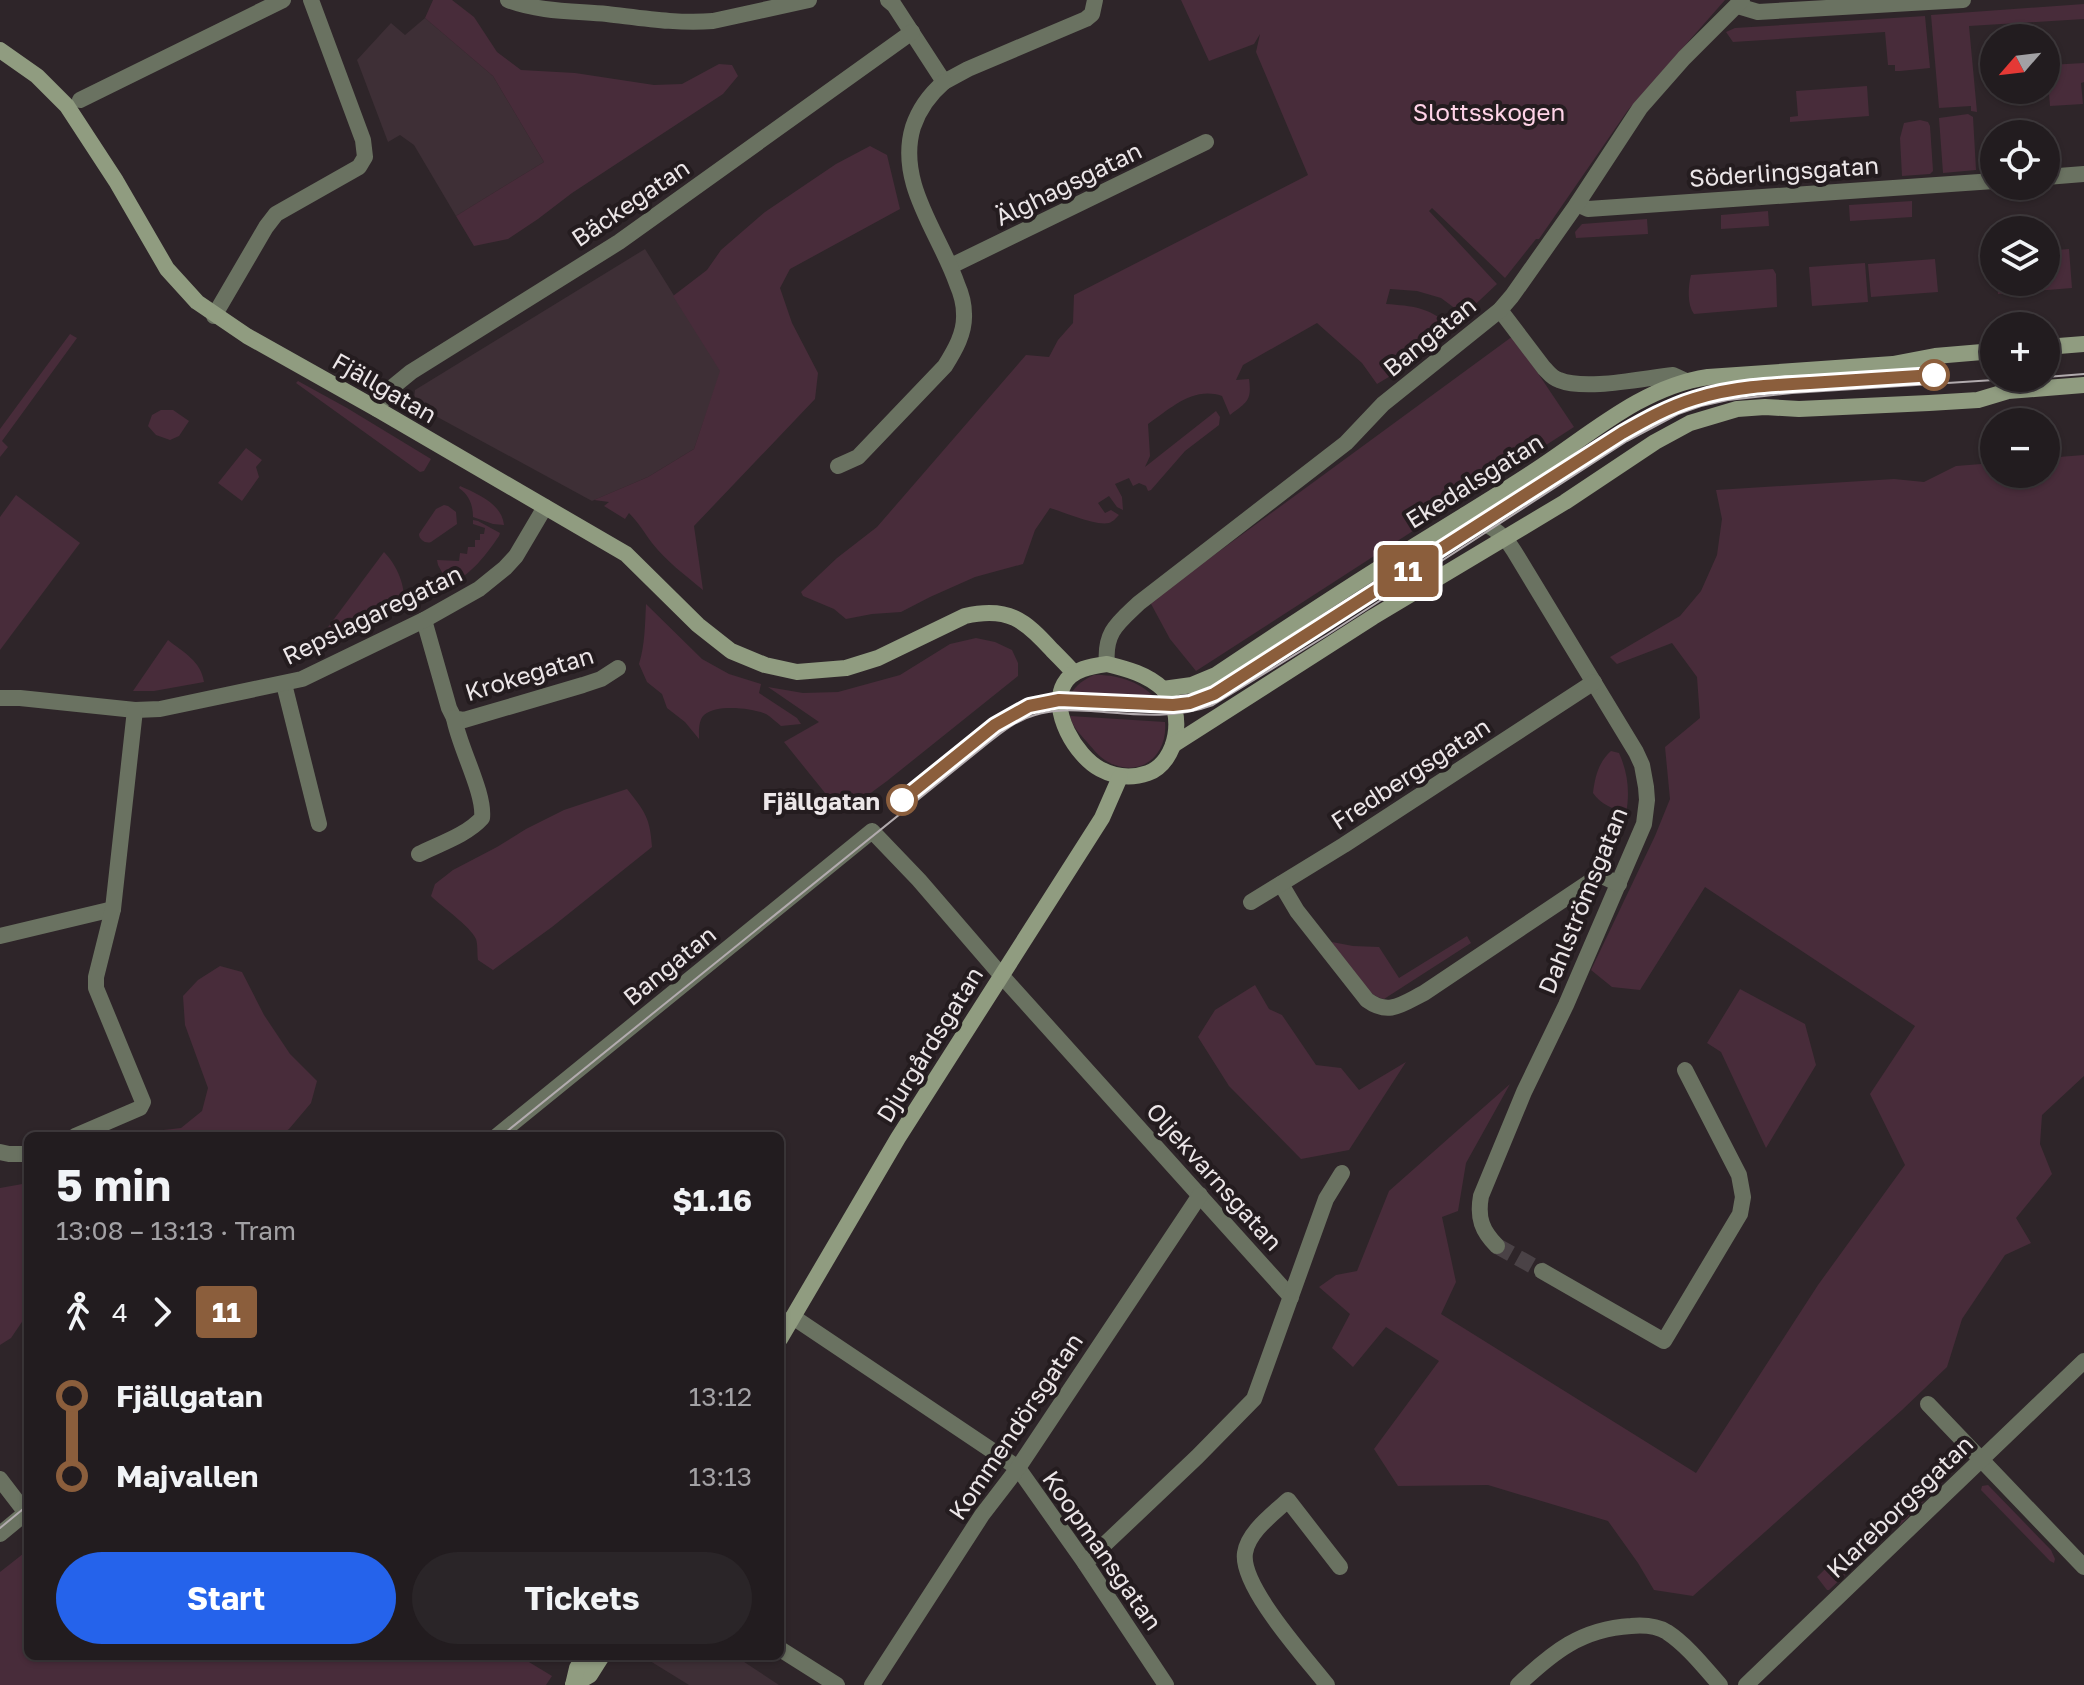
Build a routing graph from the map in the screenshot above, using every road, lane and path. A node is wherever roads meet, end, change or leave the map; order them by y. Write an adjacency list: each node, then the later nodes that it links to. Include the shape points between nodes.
1 (283, 0): 12 (street)
2 (311, 0): 20 (street, via 365,157 359,167 276,214)
3 (508, 0): 4 (street, via 699,22)
4 (809, 0)
5 (888, 0): 9 (street)
6 (1095, 0): 11 (street, via 1086,19)
7 (1963, 0): 8 (street, via 1758,12)
8 (1740, 3): 17 (street, Bangatan, via 1640,108)
9 (912, 32): 11 (street); 26 (street, Bäckegatan, via 619,242 411,372 389,390)
10 (0, 50): 20 (street, Fjällgatan, via 67,106 167,269)
11 (944, 82): 18 (street, via 927,98 914,123 908,152 913,184)
12 (80, 100)
13 (1206, 142): 18 (street, Älghagsgatan)
14 (2084, 174): 15 (street)
15 (2060, 176)
16 (1980, 182): 17 (street, Söderlingsgatan, via 1588,209)
17 (1577, 204): 19 (street, Bangatan)
18 (951, 266): 27 (street, via 965,315 956,349 858,457)
19 (1500, 310): 24 (street, Ekedalsgatan, via 1544,368 1562,382 1673,375); 32 (street, Bangatan, via 1383,404 1346,443 1139,603 1113,627 1106,645)
20 (214, 316): 26 (street, Fjällgatan)
21 (2084, 344): 22 (street)
22 (2060, 346)
23 (1980, 352): 24 (street, Ekedalsgatan)
24 (1686, 381): 29 (street, Ekedalsgatan, via 1629,408)
25 (2084, 385): 30 (street, via 2008,391 1978,400 1765,407 1714,414 1673,432)
26 (377, 409): 28 (street, Fjällgatan)
27 (838, 466)
28 (545, 507): 31 (street, Repslagaregatan, via 505,568); 34 (street, Fjällgatan, via 626,554 715,639 765,665 797,672 846,668 965,616 997,612 1023,620)
29 (1465, 515): 30 (street, Dahlströmsgatan); 37 (street, Ekedalsgatan, via 1216,675)
30 (1506, 538): 35 (street, Dahlströmsgatan); 41 (street)
31 (424, 620): 36 (street, Repslagaregatan); 40 (street, Krokegatan)
32 (1107, 664): 34 (street); 37 (street, via 1137,672)
33 (618, 668): 40 (street, Krokegatan, via 583,685 464,720)
34 (1074, 673): 42 (street, via 1059,700 1067,732 1099,769)
35 (1594, 682): 46 (street, Fredbergsgatan); 47 (street, Dahlströmsgatan, via 1636,752 1646,787 1644,824)
36 (284, 684): 39 (street, Repslagaregatan); 43 (street)
37 (1163, 689): 41 (street, via 1175,715)
38 (0, 698): 39 (street, Repslagaregatan)
39 (135, 710): 49 (street)
40 (454, 718): 45 (street, Krokegatan, via 482,818)
41 (1173, 745): 42 (street, via 1156,769)
42 (1120, 777): 51 (street, Djurgårdsgatan, via 1102,818)
43 (319, 824)
44 (872, 831): 51 (street, Oljekvarnsgatan); 54 (street, Bangatan)
45 (419, 854)
46 (1281, 884): 47 (street, via 1367,1000 1385,1009 1424,993 1600,875); 48 (street, Fredbergsgatan)
47 (1619, 884): 59 (street, Dahlströmsgatan, via 1481,1196 1481,1223)
48 (1251, 902)
49 (113, 909): 50 (street); 53 (street, via 96,988 143,1102)
50 (0, 936)
51 (1001, 975): 58 (street, Oljekvarnsgatan); 62 (street, Djurgårdsgatan)
52 (1685, 1070): 60 (street, via 1733,1162 1743,1197 1740,1214 1664,1341)
53 (84, 1132)
54 (502, 1132)
55 (0, 1152): 56 (street)
56 (24, 1154)
57 (1342, 1173): 61 (street, via 1326,1199)
58 (1200, 1195): 61 (street, Oljekvarnsgatan); 67 (street, Kommendörsgatan)
59 (1497, 1246)
60 (1542, 1271)
61 (1291, 1297): 72 (street, via 1254,1399)
62 (793, 1317): 63 (street, Djurgårdsgatan); 67 (street, Koopmansgatan)
63 (784, 1332)
64 (2084, 1361): 66 (street, Klareborgsgatan)
65 (1928, 1404): 66 (street)
66 (1982, 1459): 74 (street); 85 (street, Klareborgsgatan)
67 (1018, 1468): 72 (street, Koopmansgatan); 80 (street, Kommendörsgatan)
68 (0, 1479): 69 (street)
69 (24, 1508)
70 (24, 1514): 71 (street)
71 (0, 1534)
72 (1085, 1563): 81 (street, Koopmansgatan)
73 (1340, 1567): 82 (street, via 1288,1500 1251,1538 1245,1553 1259,1597)
74 (2084, 1567)
75 (784, 1652): 79 (street)
76 (582, 1660): 78 (street)
77 (599, 1660): 78 (street, via 590,1675)
78 (573, 1685)
79 (837, 1685)
80 (872, 1685)
81 (1166, 1685)
82 (1327, 1685)
83 (1518, 1685): 84 (street, via 1565,1645 1591,1632 1642,1625 1665,1630)
84 (1720, 1685)
85 (1746, 1685)

